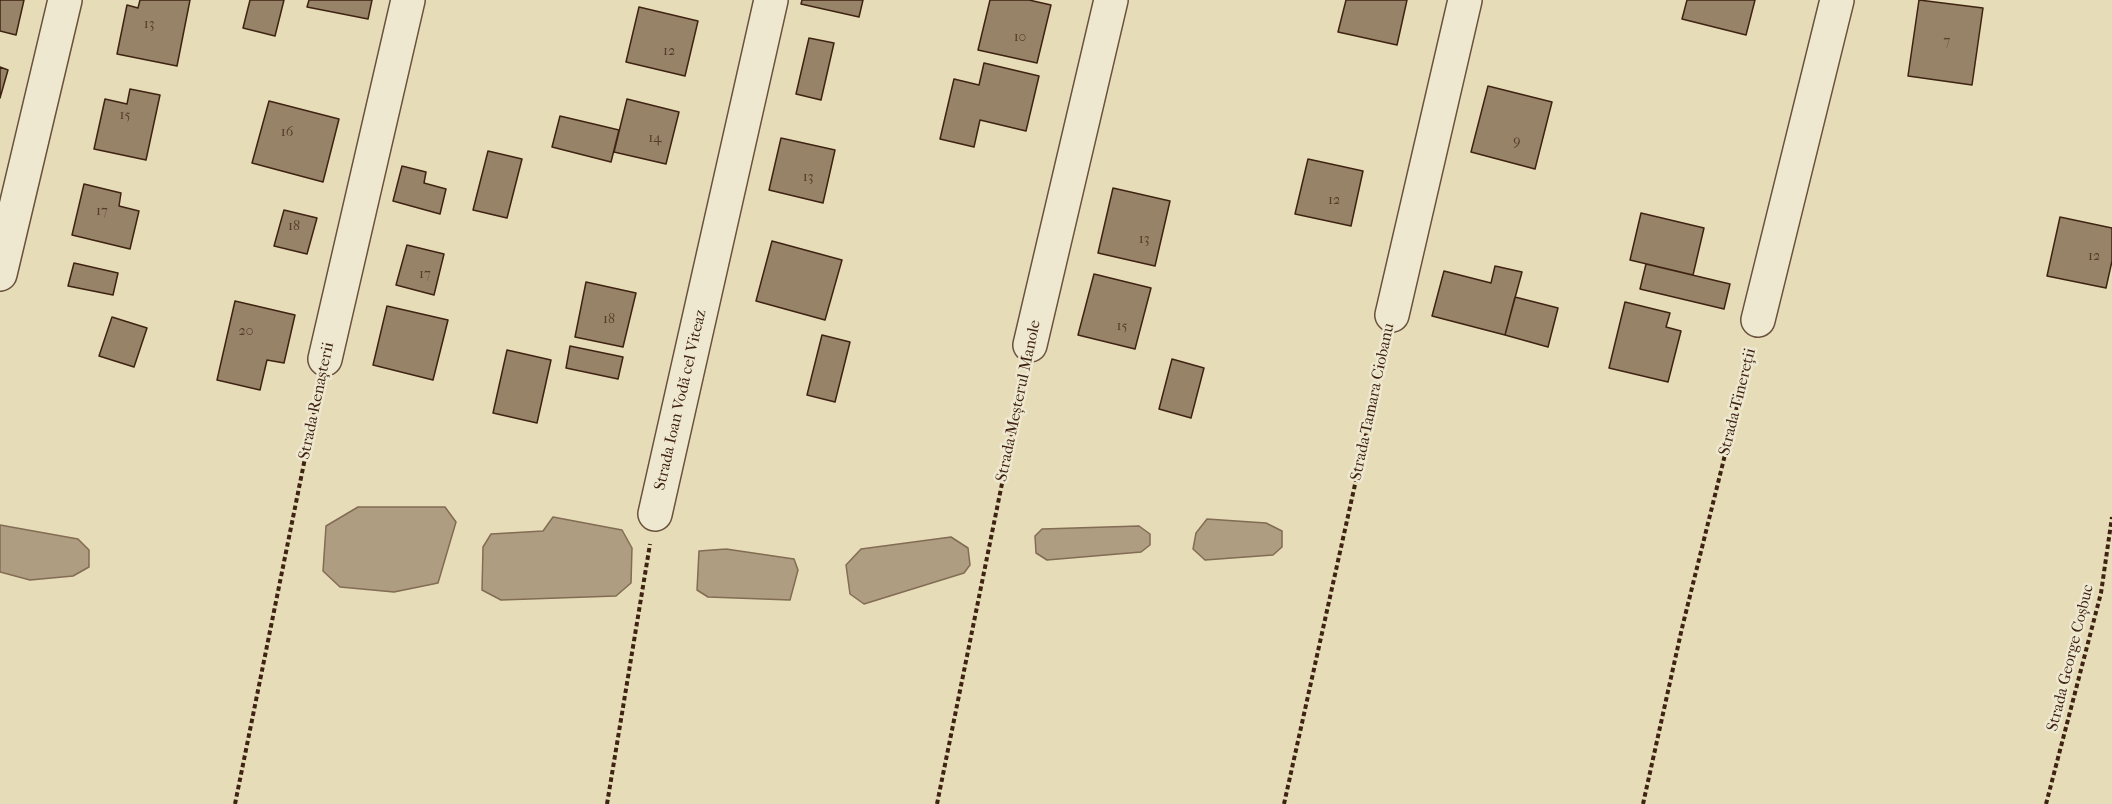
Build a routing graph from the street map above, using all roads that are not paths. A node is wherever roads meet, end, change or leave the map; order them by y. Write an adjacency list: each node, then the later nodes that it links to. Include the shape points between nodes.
1 (65, 0): 7 (street)
2 (408, 0): 11 (street, Strada Renașterii)
3 (771, 0): 12 (street, Strada Ioan Vodă cel Viteaz)
4 (1111, 0): 10 (street, Strada Meșterul Manole)
5 (1464, 0): 8 (street, Strada Tamara Ciobanu)
6 (1837, 0): 9 (street)
7 (0, 274)
8 (1392, 315)
9 (1758, 320)
10 (1030, 345)
11 (325, 359)
12 (655, 514)

